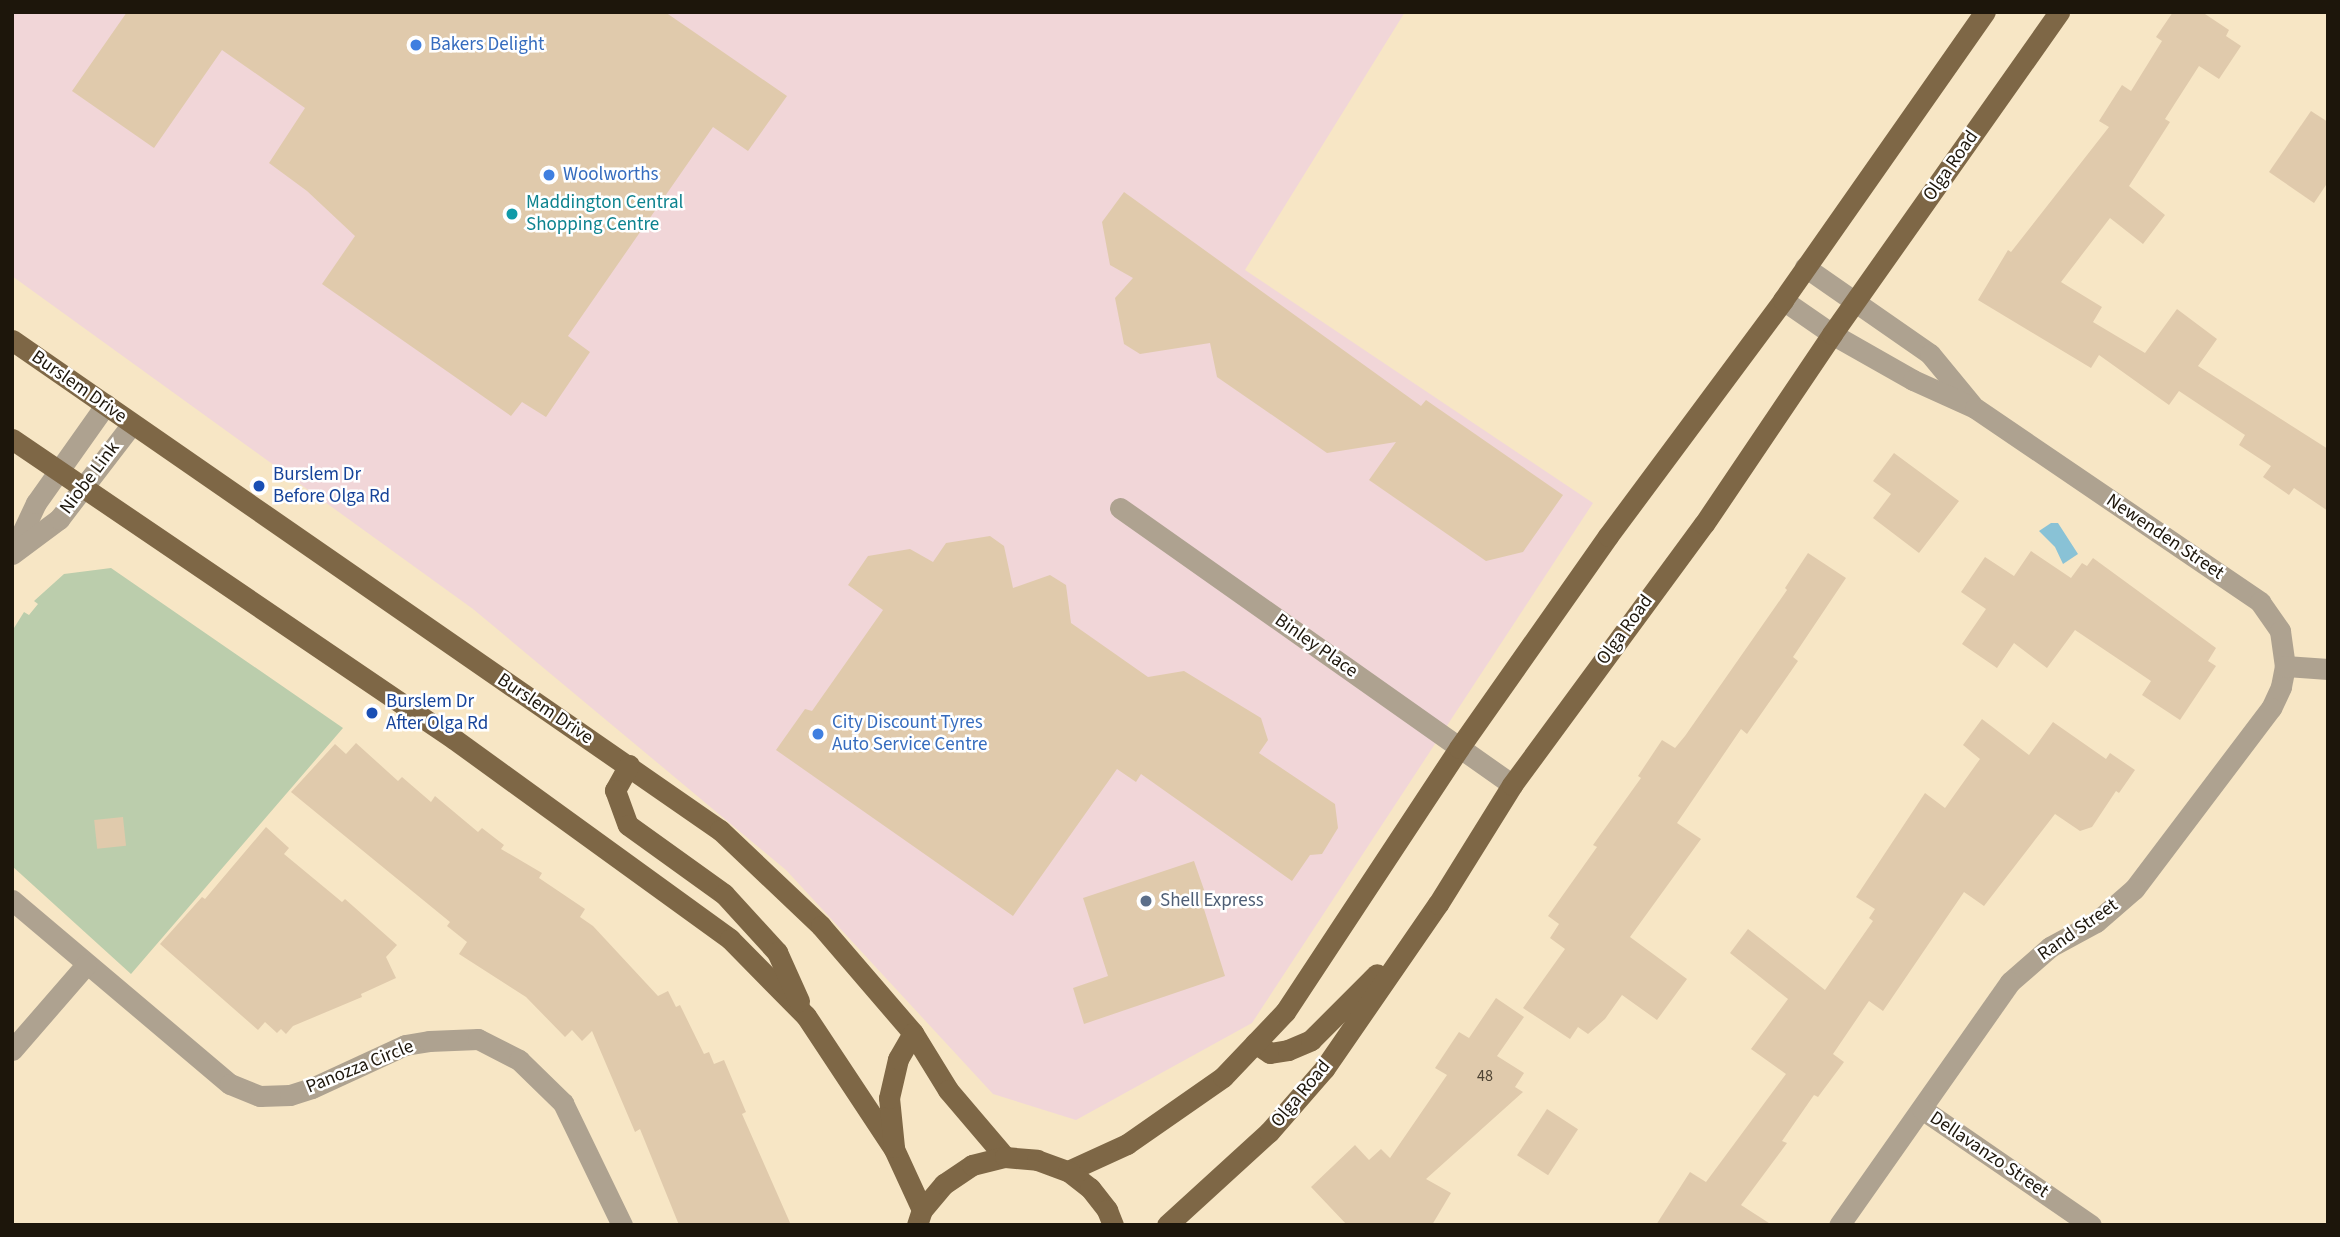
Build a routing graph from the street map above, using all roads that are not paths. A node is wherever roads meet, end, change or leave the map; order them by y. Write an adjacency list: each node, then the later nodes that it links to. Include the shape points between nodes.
1 (1985, 12): 3 (main road)
2 (2059, 12): 5 (main road, Olga Road)
3 (1805, 267): 4 (main road); 5 (street, Newenden Street)
4 (1783, 300): 6 (street, Newenden Street); 18 (main road)
5 (1856, 301): 6 (main road, Olga Road); 9 (street, Newenden Street, via 1930,355)
6 (1832, 334): 9 (street, Newenden Street, via 1913,380); 20 (main road, Olga Road, via 1704,524)
7 (12, 340): 8 (main road, Burslem Drive)
8 (106, 404): 10 (main road, Burslem Drive); 12 (street, Niobe Link)
9 (1975, 408): 16 (street, Newenden Street, via 2260,602 2280,631)
10 (132, 424): 13 (street, Niobe Link); 19 (main road, Burslem Drive)
11 (12, 439): 12 (main road)
12 (59, 471): 13 (main road); 15 (street, Niobe Link, via 36,503)
13 (82, 487): 15 (street, Niobe Link, via 59,519); 24 (main road, via 454,738 730,939)
14 (1120, 508): 18 (street, Binley Place)
15 (12, 554)
16 (2285, 666): 17 (street); 28 (street, Rand Street, via 2271,708 2134,889 2096,922 2050,947 2010,982)
17 (2328, 669)
18 (1458, 748): 20 (street, Binley Place); 26 (main road, via 1285,1012)
19 (629, 765): 24 (main road, via 615,790 628,825 724,894 777,952); 25 (main road, Burslem Drive, via 720,830 821,926)
20 (1512, 785): 22 (main road, Olga Road)
21 (12, 900): 23 (street, Panozza Circle)
22 (1438, 904): 26 (main road, via 1361,992 1311,1040 1270,1053); 35 (main road, Olga Road, via 1324,1069 1269,1132)
23 (86, 965): 27 (street); 33 (street, Panozza Circle, via 230,1084 260,1096 290,1095 312,1088 405,1045 478,1039 519,1060 563,1103)
24 (806, 1016): 29 (main road)
25 (913, 1032): 29 (main road, via 898,1059 889,1098); 30 (main road, Burslem Drive, via 948,1090)
26 (1255, 1044): 31 (main road, via 1223,1077 1160,1123)
27 (12, 1049)
28 (1922, 1109): 36 (street, Rand Street); 37 (street, Dellavanzo Street)
29 (894, 1149): 32 (main road)
30 (1005, 1157): 31 (main road, via 1037,1160); 32 (main road, via 972,1165 944,1184)
31 (1068, 1171): 34 (main road, via 1090,1188)
32 (919, 1217)
33 (622, 1225)
34 (1113, 1225)
35 (1167, 1225)
36 (1839, 1225)
37 (2091, 1225)

